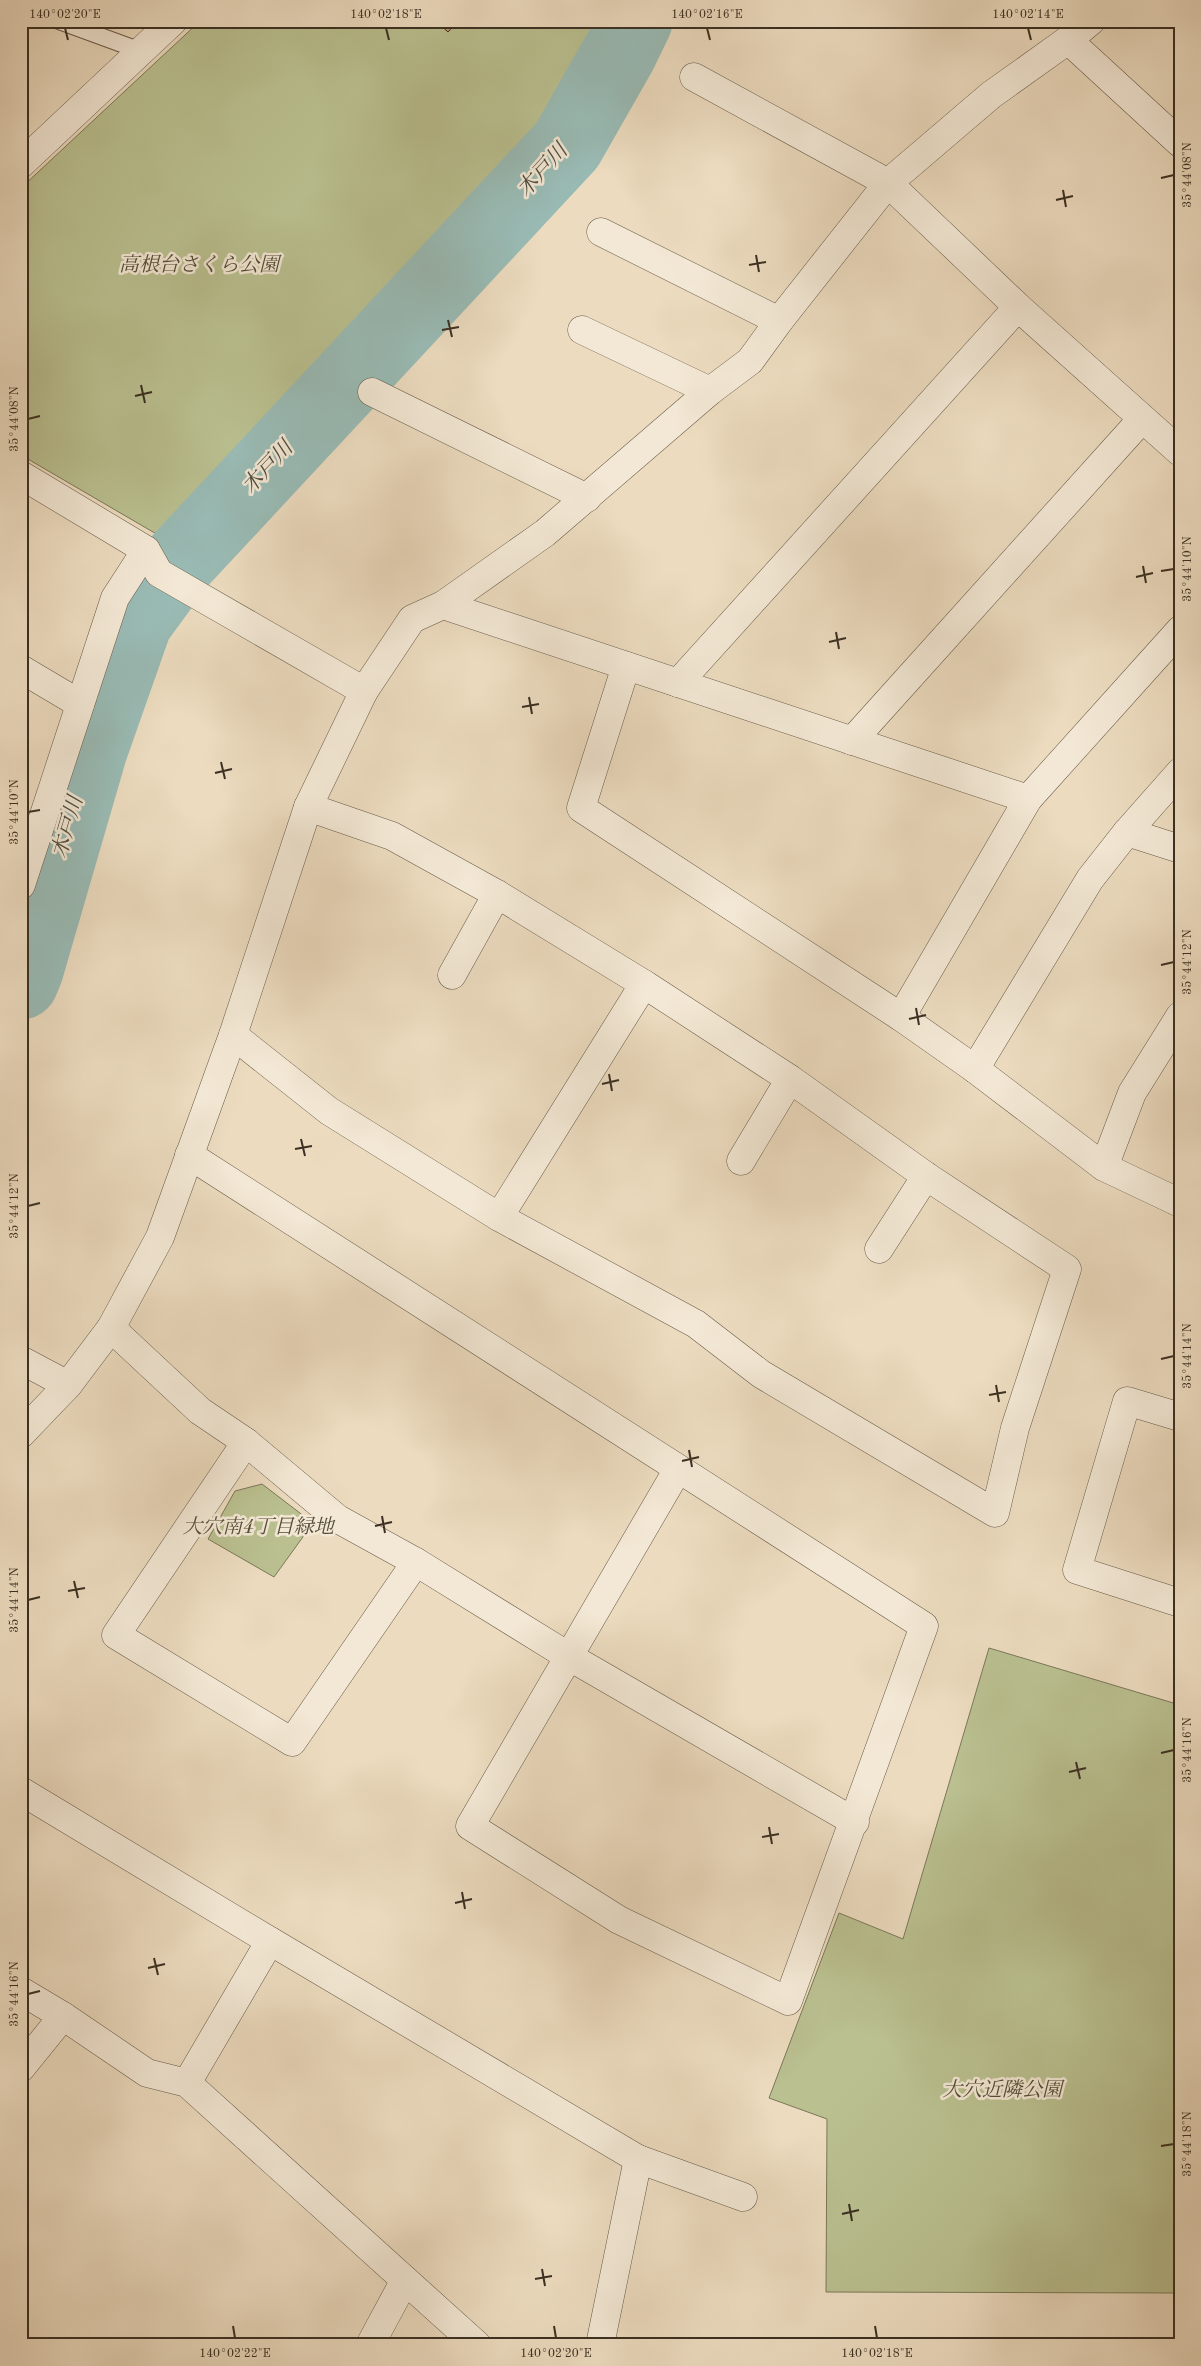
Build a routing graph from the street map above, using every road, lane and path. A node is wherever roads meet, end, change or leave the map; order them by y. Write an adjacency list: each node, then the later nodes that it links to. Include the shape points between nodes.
1 (59, 21): 4 (lane)
2 (172, 21): 4 (street)
3 (1078, 28): 6 (street); 8 (street, via 991,95)
4 (141, 51): 7 (street)
5 (694, 77): 8 (street)
6 (1180, 143)
7 (21, 164)
8 (888, 184): 10 (street); 11 (street)
9 (601, 232): 11 (street)
10 (1018, 307): 15 (street); 24 (street)
11 (779, 321): 13 (street, via 750,361)
12 (582, 330): 13 (street)
13 (710, 391): 18 (street)
14 (372, 392): 18 (street)
15 (1142, 419): 16 (street); 27 (street)
16 (1180, 452)
17 (21, 475): 19 (street)
18 (587, 498): 20 (street, via 545,534)
19 (146, 550): 25 (street, via 168,578); 26 (street, via 115,598)
20 (443, 606): 22 (street); 25 (street, via 412,619)
21 (1180, 630): 29 (street)
22 (626, 666): 24 (street); 38 (street, via 581,808)
23 (21, 669): 26 (street)
24 (678, 683): 27 (street)
25 (364, 691): 30 (street)
26 (80, 704): 33 (street)
27 (852, 741): 29 (street)
28 (1180, 772): 31 (street)
29 (1028, 800): 38 (street)
30 (308, 806): 34 (street, via 392,836); 39 (street)
31 (1127, 832): 32 (street); 40 (street, via 1090,879)
32 (1180, 849)
33 (21, 885)
34 (497, 894): 35 (street); 36 (street)
35 (452, 975)
36 (644, 984): 41 (street); 47 (street)
37 (1180, 1016): 44 (street, via 1132,1093)
38 (901, 1017): 40 (street)
39 (232, 1035): 42 (street); 47 (street, via 329,1111)
40 (975, 1069): 44 (street)
41 (790, 1079): 43 (street); 45 (street)
42 (189, 1155): 49 (street, via 160,1237); 55 (street)
43 (741, 1161)
44 (1104, 1167): 46 (street)
45 (926, 1176): 47 (street, via 1067,1269 1015,1428 995,1513 760,1374 696,1324); 48 (street)
46 (1180, 1203)
47 (499, 1217)
48 (879, 1249)
49 (111, 1328): 51 (street); 54 (street, via 200,1410)
50 (21, 1360): 51 (street)
51 (68, 1385): 53 (street)
52 (1180, 1418): 57 (street, via 1127,1401 1077,1570)
53 (21, 1434)
54 (246, 1442): 56 (street, via 338,1519); 56 (street, via 116,1635 292,1742)
55 (678, 1469): 58 (street); 60 (street, via 924,1626)
56 (416, 1562): 58 (street)
57 (1180, 1603)
58 (568, 1656): 60 (street); 60 (street, via 470,1826 619,1920 788,2001)
59 (21, 1791): 61 (street)
60 (854, 1822)
61 (270, 1942): 65 (street); 66 (street)
62 (21, 1991): 63 (street)
63 (63, 2016): 64 (street); 65 (street, via 148,2073)
64 (21, 2068)
65 (187, 2083): 68 (street)
66 (638, 2159): 67 (street); 71 (street)
67 (743, 2197)
68 (405, 2280): 69 (street); 70 (street)
69 (370, 2345)
70 (477, 2345)
71 (600, 2345)

